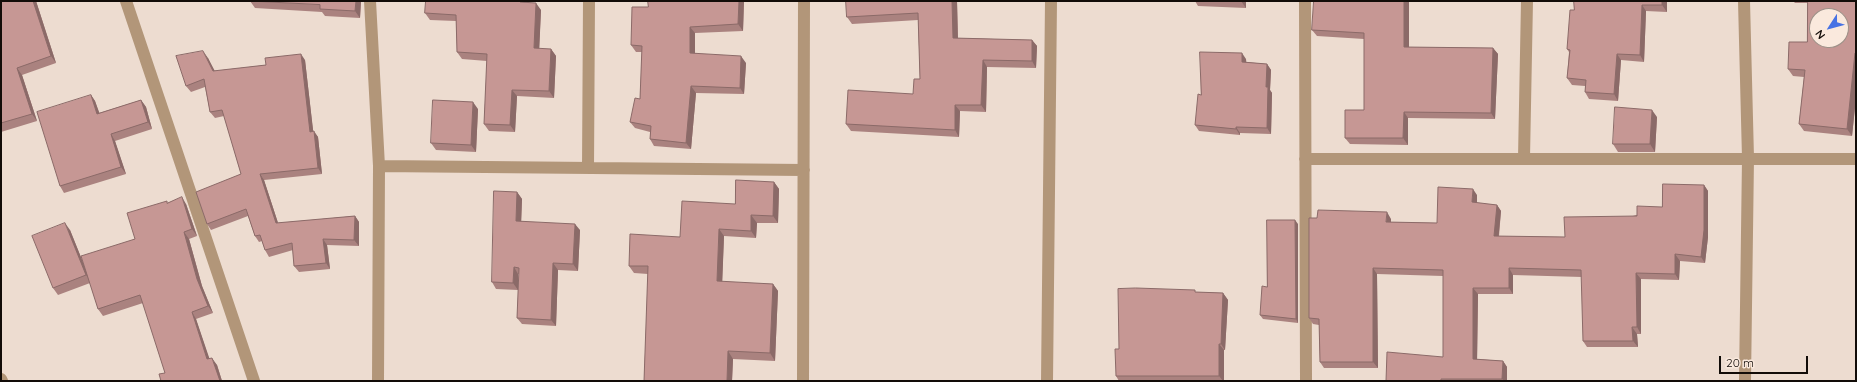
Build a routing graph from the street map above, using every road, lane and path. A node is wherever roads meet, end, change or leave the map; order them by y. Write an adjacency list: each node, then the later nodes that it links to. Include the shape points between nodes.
1 (126, 1): 16 (street)
2 (370, 1): 13 (street)
3 (589, 1): 14 (street)
4 (804, 1): 15 (street)
5 (1051, 1): 19 (street)
6 (1306, 1): 11 (street)
7 (1527, 1): 9 (street)
8 (1744, 1): 10 (street)
9 (1524, 158): 10 (street); 11 (street)
10 (1748, 158): 12 (street); 21 (street)
11 (1305, 159): 20 (street)
12 (1856, 159)
13 (379, 166): 14 (street); 17 (street)
14 (588, 168): 15 (street)
15 (804, 170): 18 (street)
16 (254, 381)
17 (378, 381)
18 (803, 381)
19 (1047, 381)
20 (1306, 381)
21 (1745, 381)

